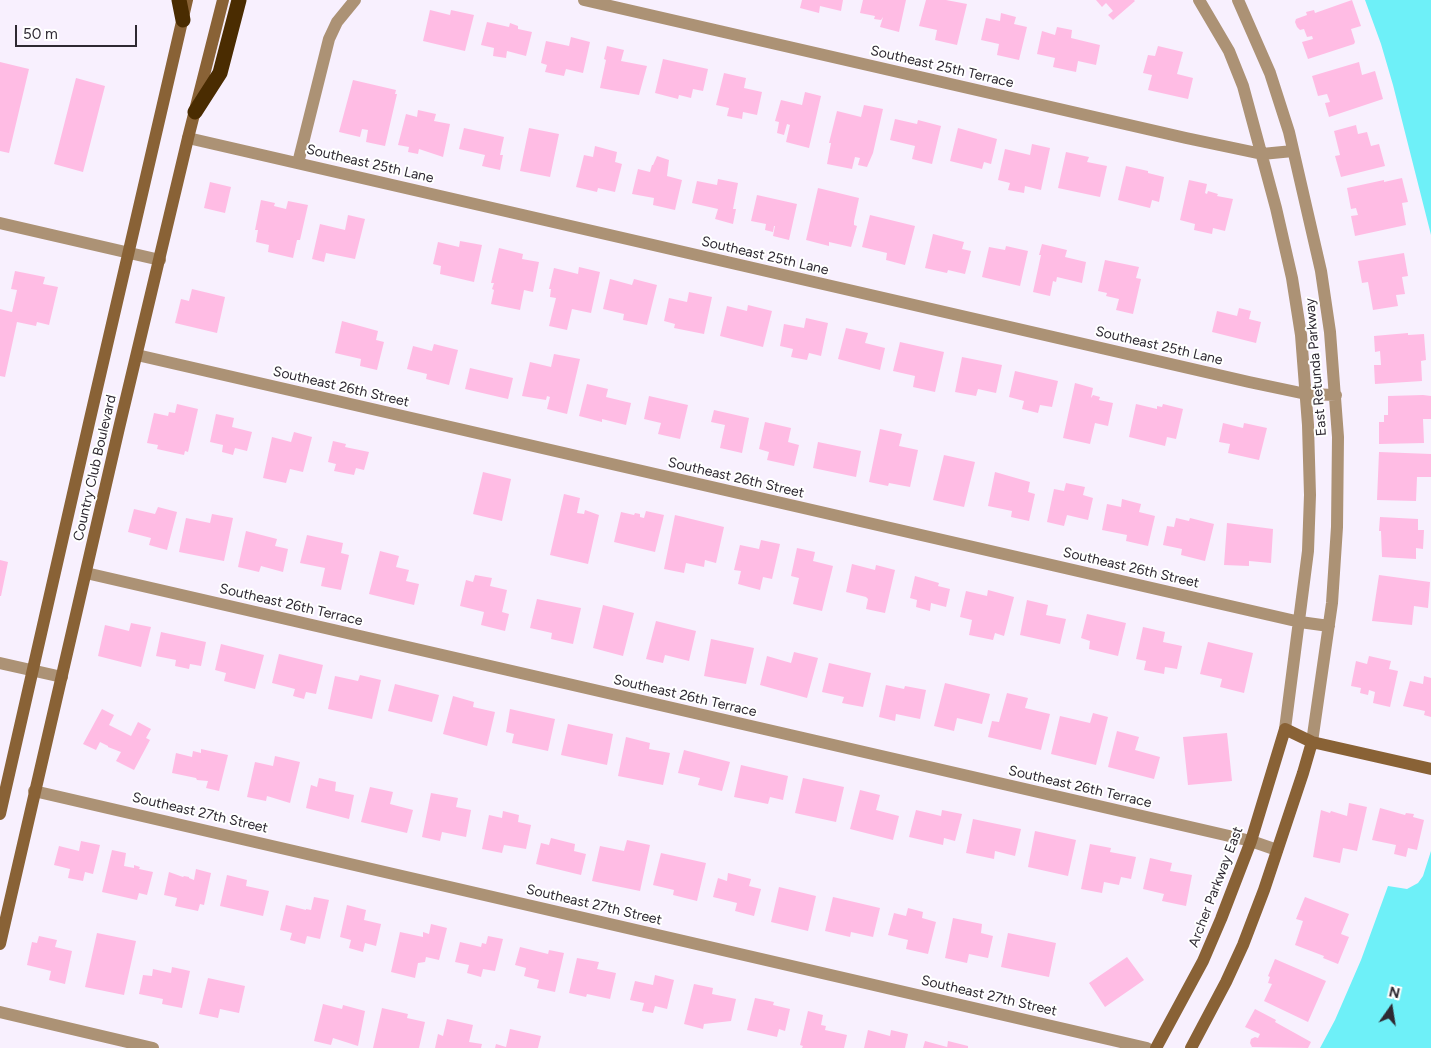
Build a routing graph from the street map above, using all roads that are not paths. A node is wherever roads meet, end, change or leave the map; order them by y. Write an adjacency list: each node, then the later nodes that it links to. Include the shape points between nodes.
1 (179, 0): 9 (highway)
2 (188, 0): 9 (main road, Country Club Boulevard)
3 (223, 0): 10 (main road, Country Club Boulevard)
4 (239, 0): 10 (highway, via 220,73)
5 (354, 0): 14 (street, via 329,39)
6 (584, 0): 13 (street, Southeast 25th Terrace)
7 (1199, 0): 13 (street, East Retunda Parkway, via 1229,51 1243,86)
8 (1238, 0): 12 (street, East Retunda Parkway, via 1270,73)
9 (183, 20): 16 (main road, Country Club Boulevard)
10 (194, 112): 11 (main road, Country Club Boulevard)
11 (188, 138): 14 (street, Southeast 25th Lane); 17 (main road, Country Club Boulevard)
12 (1293, 151): 13 (street, Southeast 25th Terrace); 20 (street, East Retunda Parkway, via 1321,272)
13 (1262, 154): 19 (street, East Retunda Parkway, via 1292,278)
14 (298, 163): 19 (street, Southeast 25th Lane)
15 (0, 223): 16 (street)
16 (129, 253): 17 (street); 25 (main road, Country Club Boulevard)
17 (160, 260): 18 (main road, Country Club Boulevard)
18 (136, 355): 21 (main road, Country Club Boulevard); 22 (street, Southeast 26th Street)
19 (1306, 394): 20 (street, Southeast 25th Lane); 22 (street, East Retunda Parkway, via 1308,551)
20 (1336, 395): 23 (street, East Retunda Parkway, via 1337,527)
21 (86, 573): 26 (main road, Country Club Boulevard); 32 (street, Southeast 26th Terrace)
22 (1300, 622): 23 (street, Southeast 26th Street); 27 (street, East Retunda Parkway)
23 (1329, 626): 28 (street, East Retunda Parkway)
24 (0, 663): 25 (street)
25 (33, 671): 26 (street); 31 (main road, Country Club Boulevard)
26 (62, 677): 30 (main road, Country Club Boulevard)
27 (1285, 729): 28 (main road); 32 (main road, Archer Parkway East)
28 (1312, 742): 29 (main road); 33 (main road)
29 (1431, 769)
30 (34, 790): 34 (main road, Country Club Boulevard); 37 (street, Southeast 27th Street)
31 (0, 814)
32 (1251, 841): 33 (street, Southeast 26th Terrace); 38 (main road, Archer Parkway East, via 1203,961)
33 (1277, 850): 39 (main road, via 1243,945)
34 (0, 944)
35 (0, 1012): 36 (street)
36 (153, 1048)
37 (1147, 1048)
38 (1156, 1048)
39 (1191, 1048)

